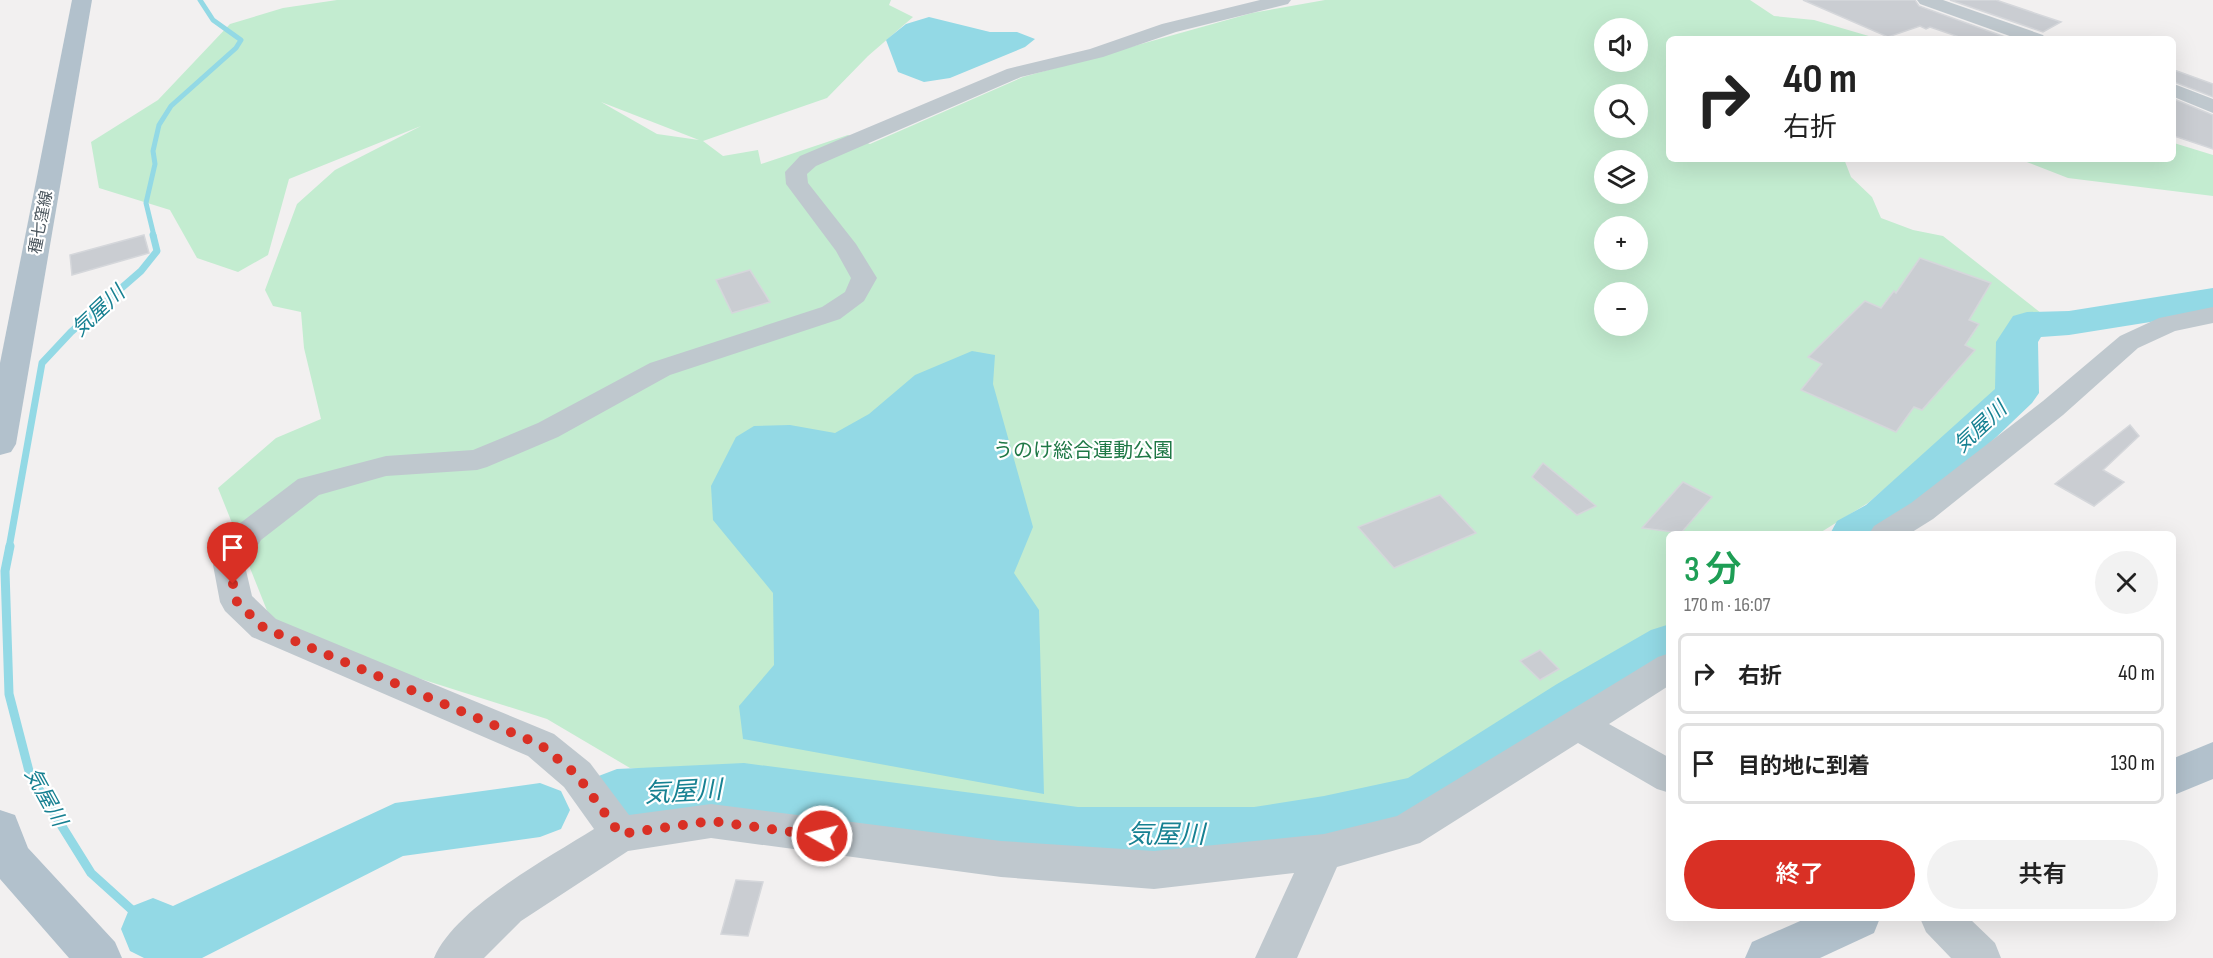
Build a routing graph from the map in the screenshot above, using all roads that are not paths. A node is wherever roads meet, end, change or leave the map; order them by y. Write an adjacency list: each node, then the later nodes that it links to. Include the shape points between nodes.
1 (82, 0): 9 (main road, 種七窪線)
2 (1282, 0): 17 (street, via 1014,73 808,161 796,172 797,184 864,278 855,296 831,313 660,369 548,430 477,460 386,466 309,487 250,532 229,565 237,602 264,628 541,745 577,775)
3 (1926, 0): 4 (street)
4 (1961, 6): 5 (street)
5 (2029, 36)
6 (2176, 91): 7 (street)
7 (2213, 106)
8 (2213, 315): 10 (street, via 2168,324 2130,342 1941,497)
9 (0, 444)
10 (1890, 531)
11 (1666, 669): 12 (street)
12 (1577, 724): 14 (street); 18 (street, via 1406,831)
13 (2213, 760): 15 (main road)
14 (1666, 775)
15 (2176, 776)
16 (0, 829): 21 (main road, via 11,860)
17 (620, 834): 18 (street, via 711,821 1001,859 1154,870); 22 (street, via 507,907)
18 (1324, 852): 23 (street)
19 (1851, 921): 24 (main road)
20 (1943, 921): 25 (street)
21 (99, 958)
22 (455, 958)
23 (1276, 958)
24 (1768, 958)
25 (1980, 958)

